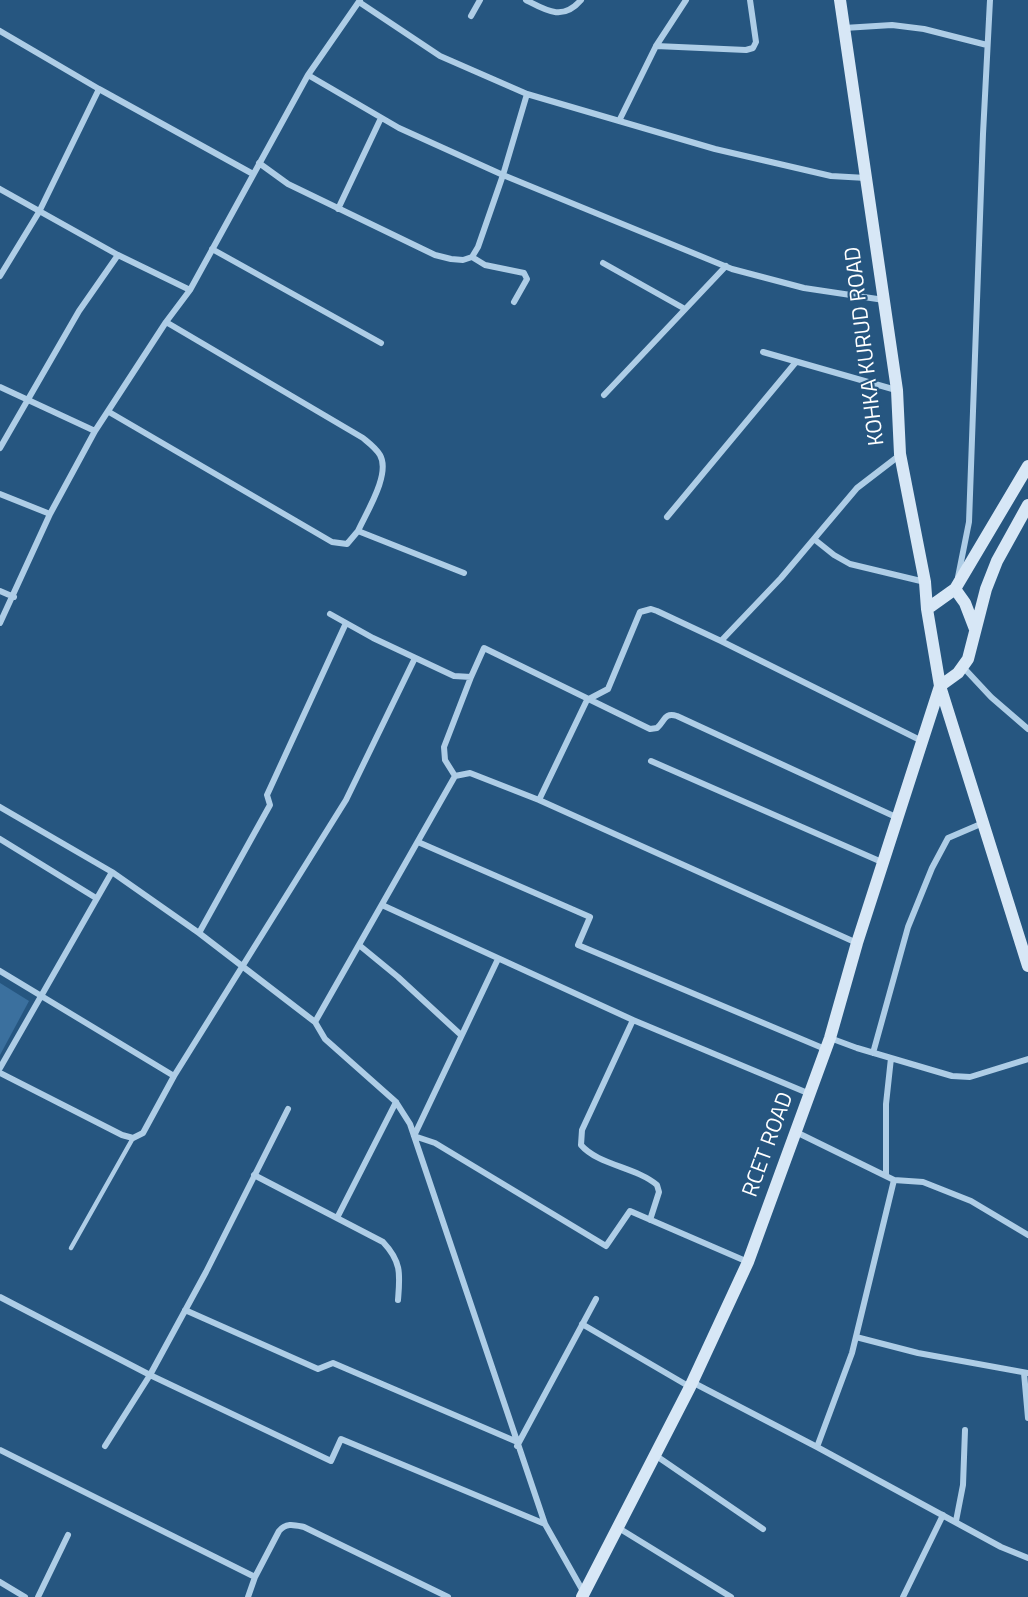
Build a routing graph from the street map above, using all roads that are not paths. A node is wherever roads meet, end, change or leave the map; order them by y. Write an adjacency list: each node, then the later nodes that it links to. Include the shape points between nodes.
1 (480, 0): 9 (street)
2 (526, 0): 3 (street, via 559,13 574,8)
3 (581, 0)
4 (686, 0): 13 (street)
5 (750, 0): 13 (street, via 756,42 753,48)
6 (840, 0): 10 (main road, KOHKA KURUD ROAD)
7 (990, 0): 12 (street)
8 (360, 1): 14 (street); 16 (street, via 440,56)
9 (471, 16)
10 (844, 28): 12 (street, via 892,25); 22 (main road, KOHKA KURUD ROAD)
11 (0, 31): 15 (street)
12 (987, 45): 57 (street, via 969,522)
13 (656, 46): 18 (street)
14 (308, 75): 17 (street); 19 (street)
15 (99, 89): 20 (street); 25 (street)
16 (527, 94): 18 (street); 21 (street)
17 (381, 118): 21 (street); 24 (street)
18 (619, 121): 22 (street, via 831,176)
19 (259, 163): 20 (street); 24 (street, via 288,184)
20 (253, 174): 26 (street)
21 (503, 175): 28 (street); 30 (street)
22 (866, 178): 33 (main road, KOHKA KURUD ROAD)
23 (0, 189): 25 (street)
24 (338, 209): 28 (street, via 435,255 451,260)
25 (39, 212): 27 (street); 31 (street)
26 (212, 249): 32 (street); 37 (street)
27 (118, 255): 32 (street); 43 (street, via 79,310)
28 (472, 257): 34 (street, via 485,265 524,273 527,279)
29 (603, 262): 35 (street)
30 (726, 266): 33 (street, via 804,288); 35 (street)
31 (0, 276)
32 (190, 290): 36 (street)
33 (884, 300): 41 (main road, KOHKA KURUD ROAD)
34 (514, 302)
35 (685, 309): 42 (street)
36 (166, 322): 44 (street); 53 (street, via 373,446 383,467)
37 (381, 343)
38 (762, 352): 39 (street)
39 (796, 362): 41 (street); 52 (street)
40 (0, 387): 43 (street)
41 (897, 390): 47 (main road, KOHKA KURUD ROAD)
42 (604, 396)
43 (26, 401): 45 (street); 46 (street)
44 (109, 412): 45 (street); 53 (street, via 332,542 347,544)
45 (95, 431): 51 (street)
46 (0, 448)
47 (900, 454): 54 (street, via 857,488); 56 (main road, KOHKA KURUD ROAD)
48 (1028, 466): 57 (main road)
49 (0, 494): 51 (street)
50 (1028, 505): 64 (main road, via 997,561)
51 (50, 514): 59 (street)
52 (668, 517)
53 (358, 531): 55 (street)
54 (814, 539): 56 (street, via 850,564); 65 (street)
55 (464, 573)
56 (925, 582): 60 (main road, KOHKA KURUD ROAD)
57 (956, 589): 60 (main road); 64 (main road)
58 (0, 591): 59 (street)
59 (14, 597): 62 (street)
60 (927, 609): 69 (main road, KOHKA KURUD ROAD)
61 (330, 614): 63 (street)
62 (0, 623)
63 (346, 623): 66 (street); 85 (street, via 267,795 270,805)
64 (975, 629): 67 (main road)
65 (721, 641): 70 (street, via 657,611 645,610 638,616 609,689); 72 (street)
66 (415, 658): 68 (street, via 454,676); 89 (street, via 346,800)
67 (963, 667): 69 (main road); 71 (street)
68 (471, 677): 70 (street, via 484,648); 74 (street, via 444,747 445,760)
69 (940, 686): 72 (main road, RCET ROAD); 78 (main road, KOHKA KURUD ROAD)
70 (587, 700): 75 (street); 77 (street, via 650,729 657,728 668,715 677,716)
71 (1028, 729)
72 (923, 741): 77 (main road, RCET ROAD)
73 (651, 761): 81 (street)
74 (455, 776): 75 (street, via 470,773); 80 (street)
75 (539, 800): 86 (street)
76 (0, 807): 82 (street)
77 (898, 818): 81 (main road, RCET ROAD)
78 (983, 823): 90 (main road, KOHKA KURUD ROAD); 97 (street, via 948,838 932,868 908,927)
79 (0, 839): 83 (street)
80 (418, 842): 84 (street); 96 (street, via 590,917 578,945)
81 (884, 863): 86 (main road, RCET ROAD)
82 (112, 872): 83 (street); 85 (street)
83 (96, 898): 92 (street)
84 (382, 905): 87 (street); 88 (street)
85 (199, 933): 89 (street)
86 (857, 943): 96 (main road, RCET ROAD)
87 (359, 945): 94 (street); 95 (street)
88 (498, 959): 93 (street); 95 (street)
89 (241, 966): 94 (street); 102 (street)
90 (1028, 966)
91 (0, 971): 92 (street)
92 (40, 995): 100 (street); 102 (street)
93 (633, 1020): 103 (street); 113 (street, via 580,1139 581,1145 593,1155 657,1185 659,1192)
94 (315, 1022): 104 (street, via 326,1039)
95 (461, 1035): 107 (street)
96 (828, 1043): 97 (street); 103 (main road, RCET ROAD)
97 (873, 1053): 98 (street)
98 (891, 1058): 99 (street, via 952,1076 970,1077); 110 (street, via 886,1104)
99 (1028, 1059)
100 (0, 1068)
101 (0, 1073): 108 (street)
102 (174, 1076): 108 (street, via 143,1133)
103 (810, 1094): 106 (main road, RCET ROAD)
104 (396, 1102): 107 (street); 112 (street)
105 (288, 1109): 109 (street)
106 (796, 1132): 110 (street); 116 (main road, RCET ROAD)
107 (414, 1136): 113 (street, via 435,1143 606,1246 630,1211); 128 (street)
108 (133, 1138): 115 (lane)
109 (254, 1175): 112 (street); 120 (street)
110 (886, 1176): 111 (street)
111 (894, 1180): 114 (street, via 923,1182 971,1201); 122 (street)
112 (337, 1218): 119 (street, via 383,1242 392,1251 400,1275)
113 (650, 1220): 116 (street)
114 (1028, 1235)
115 (71, 1248)
116 (748, 1262): 125 (main road, RCET ROAD)
117 (0, 1297): 124 (street)
118 (596, 1299): 121 (street)
119 (398, 1300)
120 (185, 1310): 124 (street); 128 (street, via 318,1369 333,1363)
121 (582, 1324): 125 (street); 128 (street)
122 (856, 1337): 123 (street); 130 (street)
123 (1026, 1373): 126 (street)
124 (150, 1375): 129 (street); 135 (street, via 331,1461 341,1439)
125 (691, 1385): 130 (street); 132 (main road, RCET ROAD)
126 (1028, 1418)
127 (965, 1430): 134 (street, via 963,1485)
128 (516, 1443): 135 (street)
129 (105, 1446)
130 (817, 1447): 133 (street)
131 (0, 1450): 140 (street)
132 (655, 1455): 136 (main road, RCET ROAD); 137 (street)
133 (943, 1515): 134 (street); 148 (street)
134 (956, 1521): 139 (street)
135 (545, 1524): 142 (street)
136 (617, 1527): 142 (main road, RCET ROAD); 147 (street)
137 (763, 1529)
138 (68, 1535): 144 (street)
139 (1028, 1558)
140 (255, 1577): 145 (street); 146 (street, via 279,1531 290,1524 304,1527)
141 (0, 1582): 143 (street)
142 (583, 1596)
143 (26, 1597)
144 (38, 1597)
145 (248, 1597)
146 (448, 1597)
147 (731, 1597)
148 (903, 1597)

